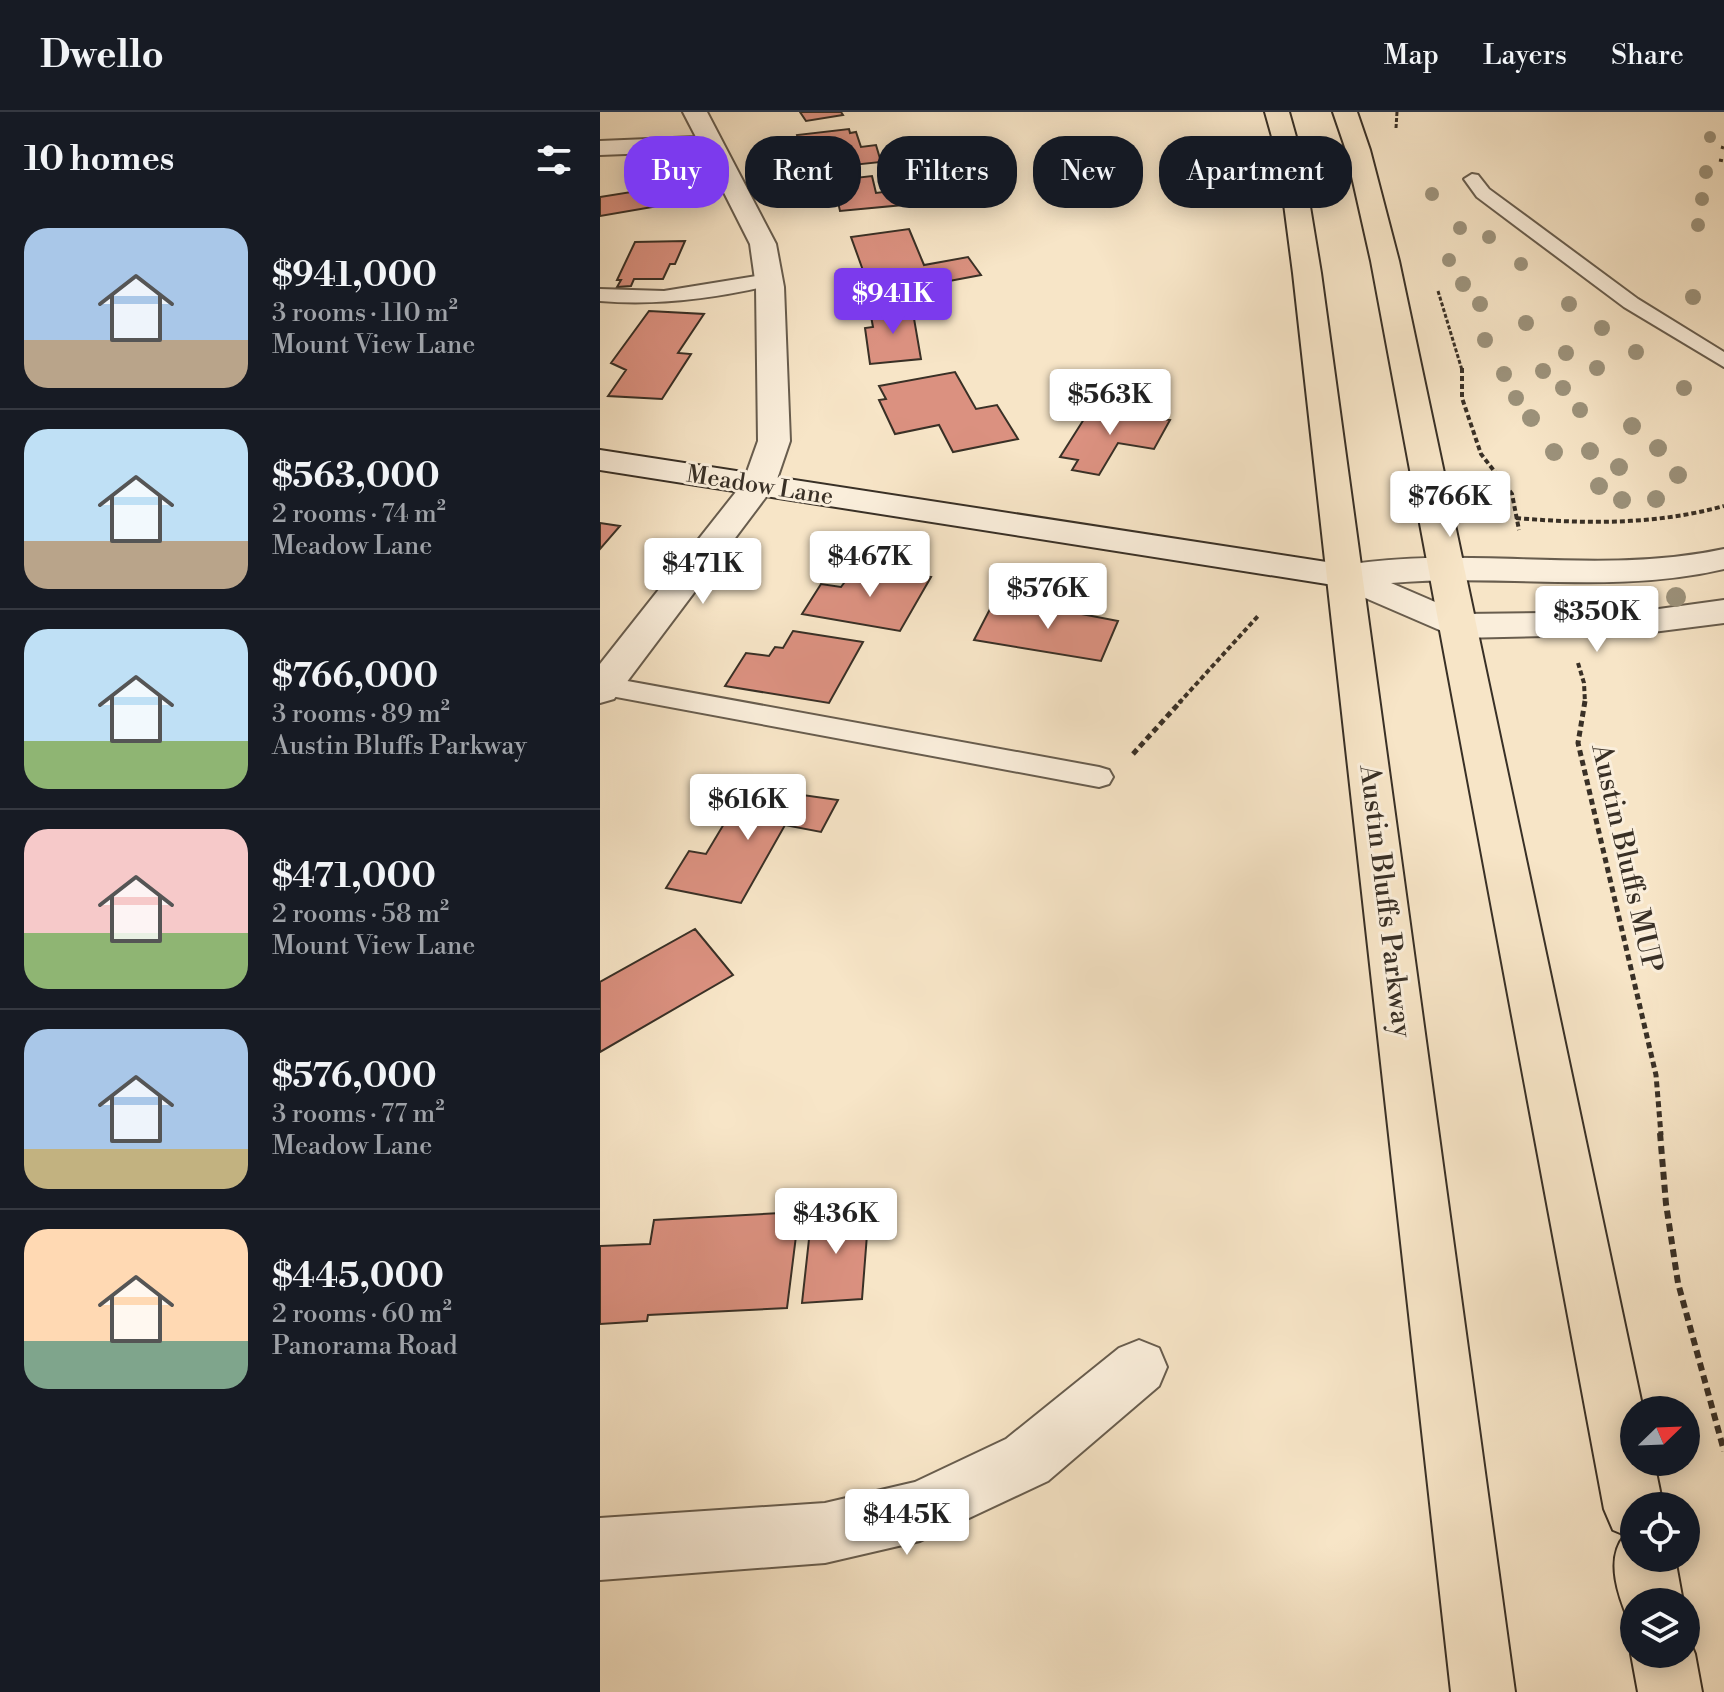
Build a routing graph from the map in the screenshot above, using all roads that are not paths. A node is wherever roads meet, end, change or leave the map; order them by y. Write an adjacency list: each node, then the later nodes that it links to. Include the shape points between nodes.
1 (695, 112): 4 (street)
2 (1277, 112): 18 (main road, Austin Bluffs Parkway, via 1293,172)
3 (1345, 112): 17 (main road, via 1385,261)
4 (708, 136)
5 (624, 147): 6 (street)
6 (600, 148)
7 (729, 177): 9 (street, via 763,244)
8 (1472, 179): 11 (lane, via 1483,193)
9 (769, 280): 10 (lane, via 677,297); 15 (street, via 774,441)
10 (600, 295)
11 (1631, 303): 12 (lane); 13 (lane)
12 (1724, 341)
13 (1724, 361)
14 (600, 460): 15 (street, Meadow Lane)
15 (759, 485): 18 (street, Meadow Lane); 21 (street)
16 (1724, 559): 17 (street, Meadow Lane, via 1670,569)
17 (1448, 568): 18 (street, Meadow Lane); 20 (main road)
18 (1346, 576): 20 (street, Meadow Lane); 27 (main road, Austin Bluffs Parkway)
19 (1724, 611): 20 (street, Meadow Lane, via 1637,623)
20 (1458, 626): 24 (main road)
21 (601, 687): 22 (lane)
22 (1099, 777)
23 (1139, 1367): 25 (street, via 1027,1460 920,1511 825,1533)
24 (1631, 1492)
25 (600, 1549)
26 (1666, 1668): 28 (main road)
27 (1483, 1692)
28 (1670, 1692)

